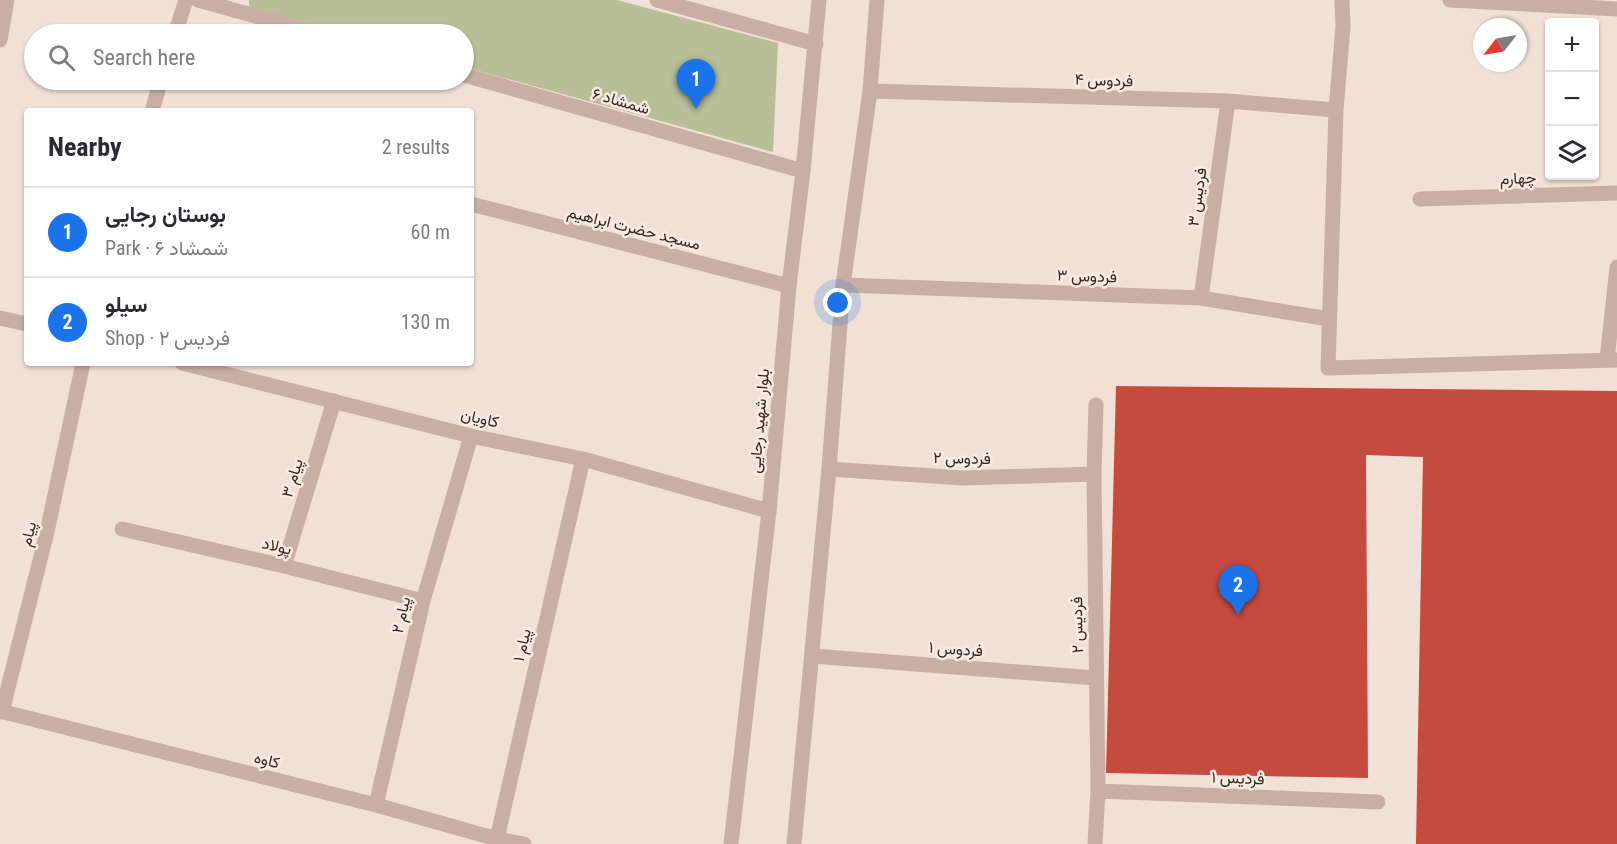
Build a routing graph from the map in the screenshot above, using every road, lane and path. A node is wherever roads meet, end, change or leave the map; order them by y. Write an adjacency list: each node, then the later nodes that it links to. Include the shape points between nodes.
1 (7, 0): 12 (street)
2 (186, 0): 10 (street)
3 (198, 0): 11 (street)
4 (657, 0): 13 (street)
5 (819, 0): 13 (street, بلوار شهید رجایی)
6 (877, 0): 16 (street)
7 (1342, 0): 19 (street)
8 (1450, 0): 9 (street)
9 (1617, 9)
10 (178, 24)
11 (284, 24)
12 (0, 40)
13 (816, 44): 20 (street, بلوار شهید رجایی)
14 (474, 78): 20 (street, شمشاد ۶)
15 (159, 90): 18 (street)
16 (870, 91): 17 (street, فردوس ۴); 25 (street)
17 (1228, 101): 19 (street, فردوس ۴); 27 (street, فردیس ۳)
18 (153, 108)
19 (1336, 110): 29 (street)
20 (803, 171): 26 (street, بلوار شهید رجایی)
21 (1617, 193): 22 (street, چهارم)
22 (1420, 199)
23 (474, 205): 26 (street, مسجد حضرت ابراهیم)
24 (1617, 267): 31 (street)
25 (843, 285): 27 (street, فردوس ۳); 38 (street)
26 (789, 286): 40 (street, بلوار شهید رجایی)
27 (1201, 298): 29 (street, فردوس ۳)
28 (0, 318): 30 (street)
29 (1329, 319): 31 (street, via 1328,368)
30 (24, 323)
31 (1612, 360)
32 (82, 366): 46 (street, پیام, via 47,532)
33 (194, 366): 34 (street, کاویان)
34 (334, 401): 36 (street, کاویان); 42 (street, پیام ۳)
35 (1096, 405): 39 (street, فردیس ۲)
36 (471, 435): 37 (street, کاویان); 43 (street, پیام ۲)
37 (583, 459): 40 (street, کاویان); 50 (street, پیام ۱)
38 (829, 469): 39 (street, فردوس ۲, via 963,478); 44 (street)
39 (1094, 474): 45 (street, فردیس ۲)
40 (769, 511): 52 (street, بلوار شهید رجایی)
41 (122, 529): 42 (street, پولاد)
42 (284, 566): 43 (street, پولاد)
43 (423, 601): 49 (street, پیام ۲)
44 (813, 656): 45 (street, فردوس ۱); 53 (street)
45 (1096, 678): 47 (street, فردیس ۲)
46 (1, 712): 49 (street, کاوه)
47 (1098, 791): 48 (street, فردیس ۱); 54 (street, فردیس ۲)
48 (1378, 802)
49 (376, 806): 50 (street, کاوه)
50 (497, 839): 51 (street, کاوه)
51 (525, 844)
52 (730, 844)
53 (794, 844)
54 (1095, 844)

